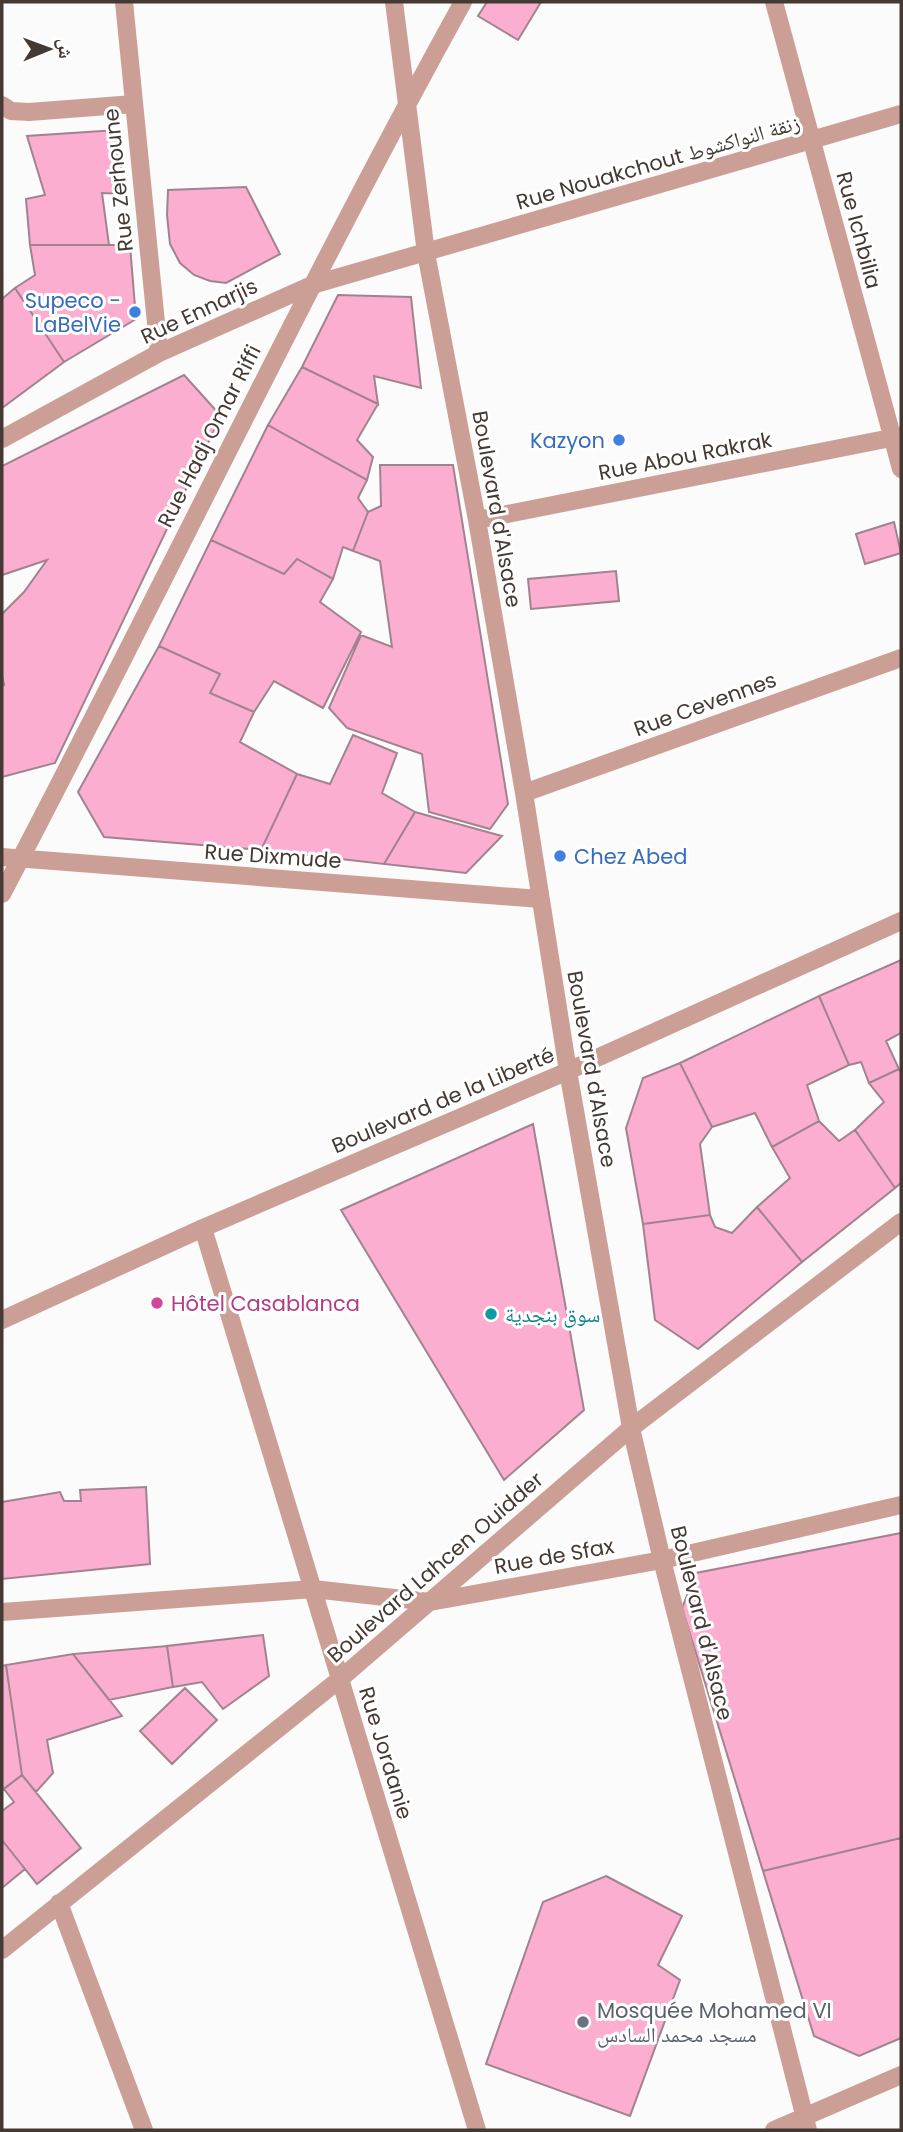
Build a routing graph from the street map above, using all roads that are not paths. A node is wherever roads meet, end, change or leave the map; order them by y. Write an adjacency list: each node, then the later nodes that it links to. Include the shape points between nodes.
1 (124, 2): 6 (street, Rue Zerhoune)
2 (394, 2): 5 (street, Boulevard d'Alsace)
3 (463, 2): 5 (street, Rue Hadj Omar Riffi)
4 (774, 2): 9 (street, Rue Ichbilia)
5 (407, 103): 10 (street, Boulevard d'Alsace); 11 (street, Rue Hadj Omar Riffi)
6 (134, 104): 7 (street, via 29,112 11,111); 12 (street, Rue Zerhoune)
7 (2, 105)
8 (901, 114): 9 (street, Rue Nouakchout زنقة النواكشوط)
9 (811, 141): 10 (street, Rue Nouakchout زنقة النواكشوط); 13 (street, Rue Ichbilia)
10 (426, 253): 11 (street, Rue Ennarjis); 16 (street, Boulevard d'Alsace)
11 (312, 285): 12 (street, Rue Ennarjis); 20 (street, Rue Hadj Omar Riffi)
12 (159, 353): 14 (street, Rue Ennarjis)
13 (897, 437): 15 (street, Rue Ichbilia); 16 (street, Rue Abou Rakrak)
14 (2, 439)
15 (901, 469)
16 (477, 520): 18 (street, Boulevard d'Alsace)
17 (901, 658): 18 (street, Rue Cevennes)
18 (524, 793): 22 (street, Boulevard d'Alsace)
19 (2, 857): 20 (street, Rue Dixmude)
20 (20, 859): 21 (street, Rue Hadj Omar Riffi); 22 (street, Rue Dixmude)
21 (2, 894)
22 (540, 899): 24 (street, Boulevard d'Alsace)
23 (901, 921): 24 (street, Boulevard de la Liberté)
24 (568, 1071): 26 (street, Boulevard de la Liberté); 28 (street, Boulevard d'Alsace)
25 (901, 1222): 28 (street, Boulevard Lahcen Ouidder)
26 (203, 1227): 27 (street, Boulevard de la Liberté); 31 (street, Rue Jordanie)
27 (2, 1320)
28 (631, 1428): 30 (street, Boulevard d'Alsace); 32 (street, Boulevard Lahcen Ouidder)
29 (901, 1505): 30 (street, Rue de Sfax)
30 (662, 1559): 32 (street, Rue de Sfax); 38 (street, Boulevard d'Alsace)
31 (313, 1589): 32 (street, Rue de Sfax); 33 (street, Rue de Sfax); 34 (street, Rue Jordanie)
32 (430, 1602): 34 (street, Boulevard Lahcen Ouidder)
33 (2, 1612)
34 (340, 1679): 35 (street, Boulevard Lahcen Ouidder); 40 (street, Rue Jordanie)
35 (59, 1903): 36 (street, Boulevard Lahcen Ouidder); 39 (street)
36 (2, 1950)
37 (901, 2075): 38 (street)
38 (806, 2123): 41 (street)
39 (144, 2130)
40 (477, 2130)
41 (774, 2130)

